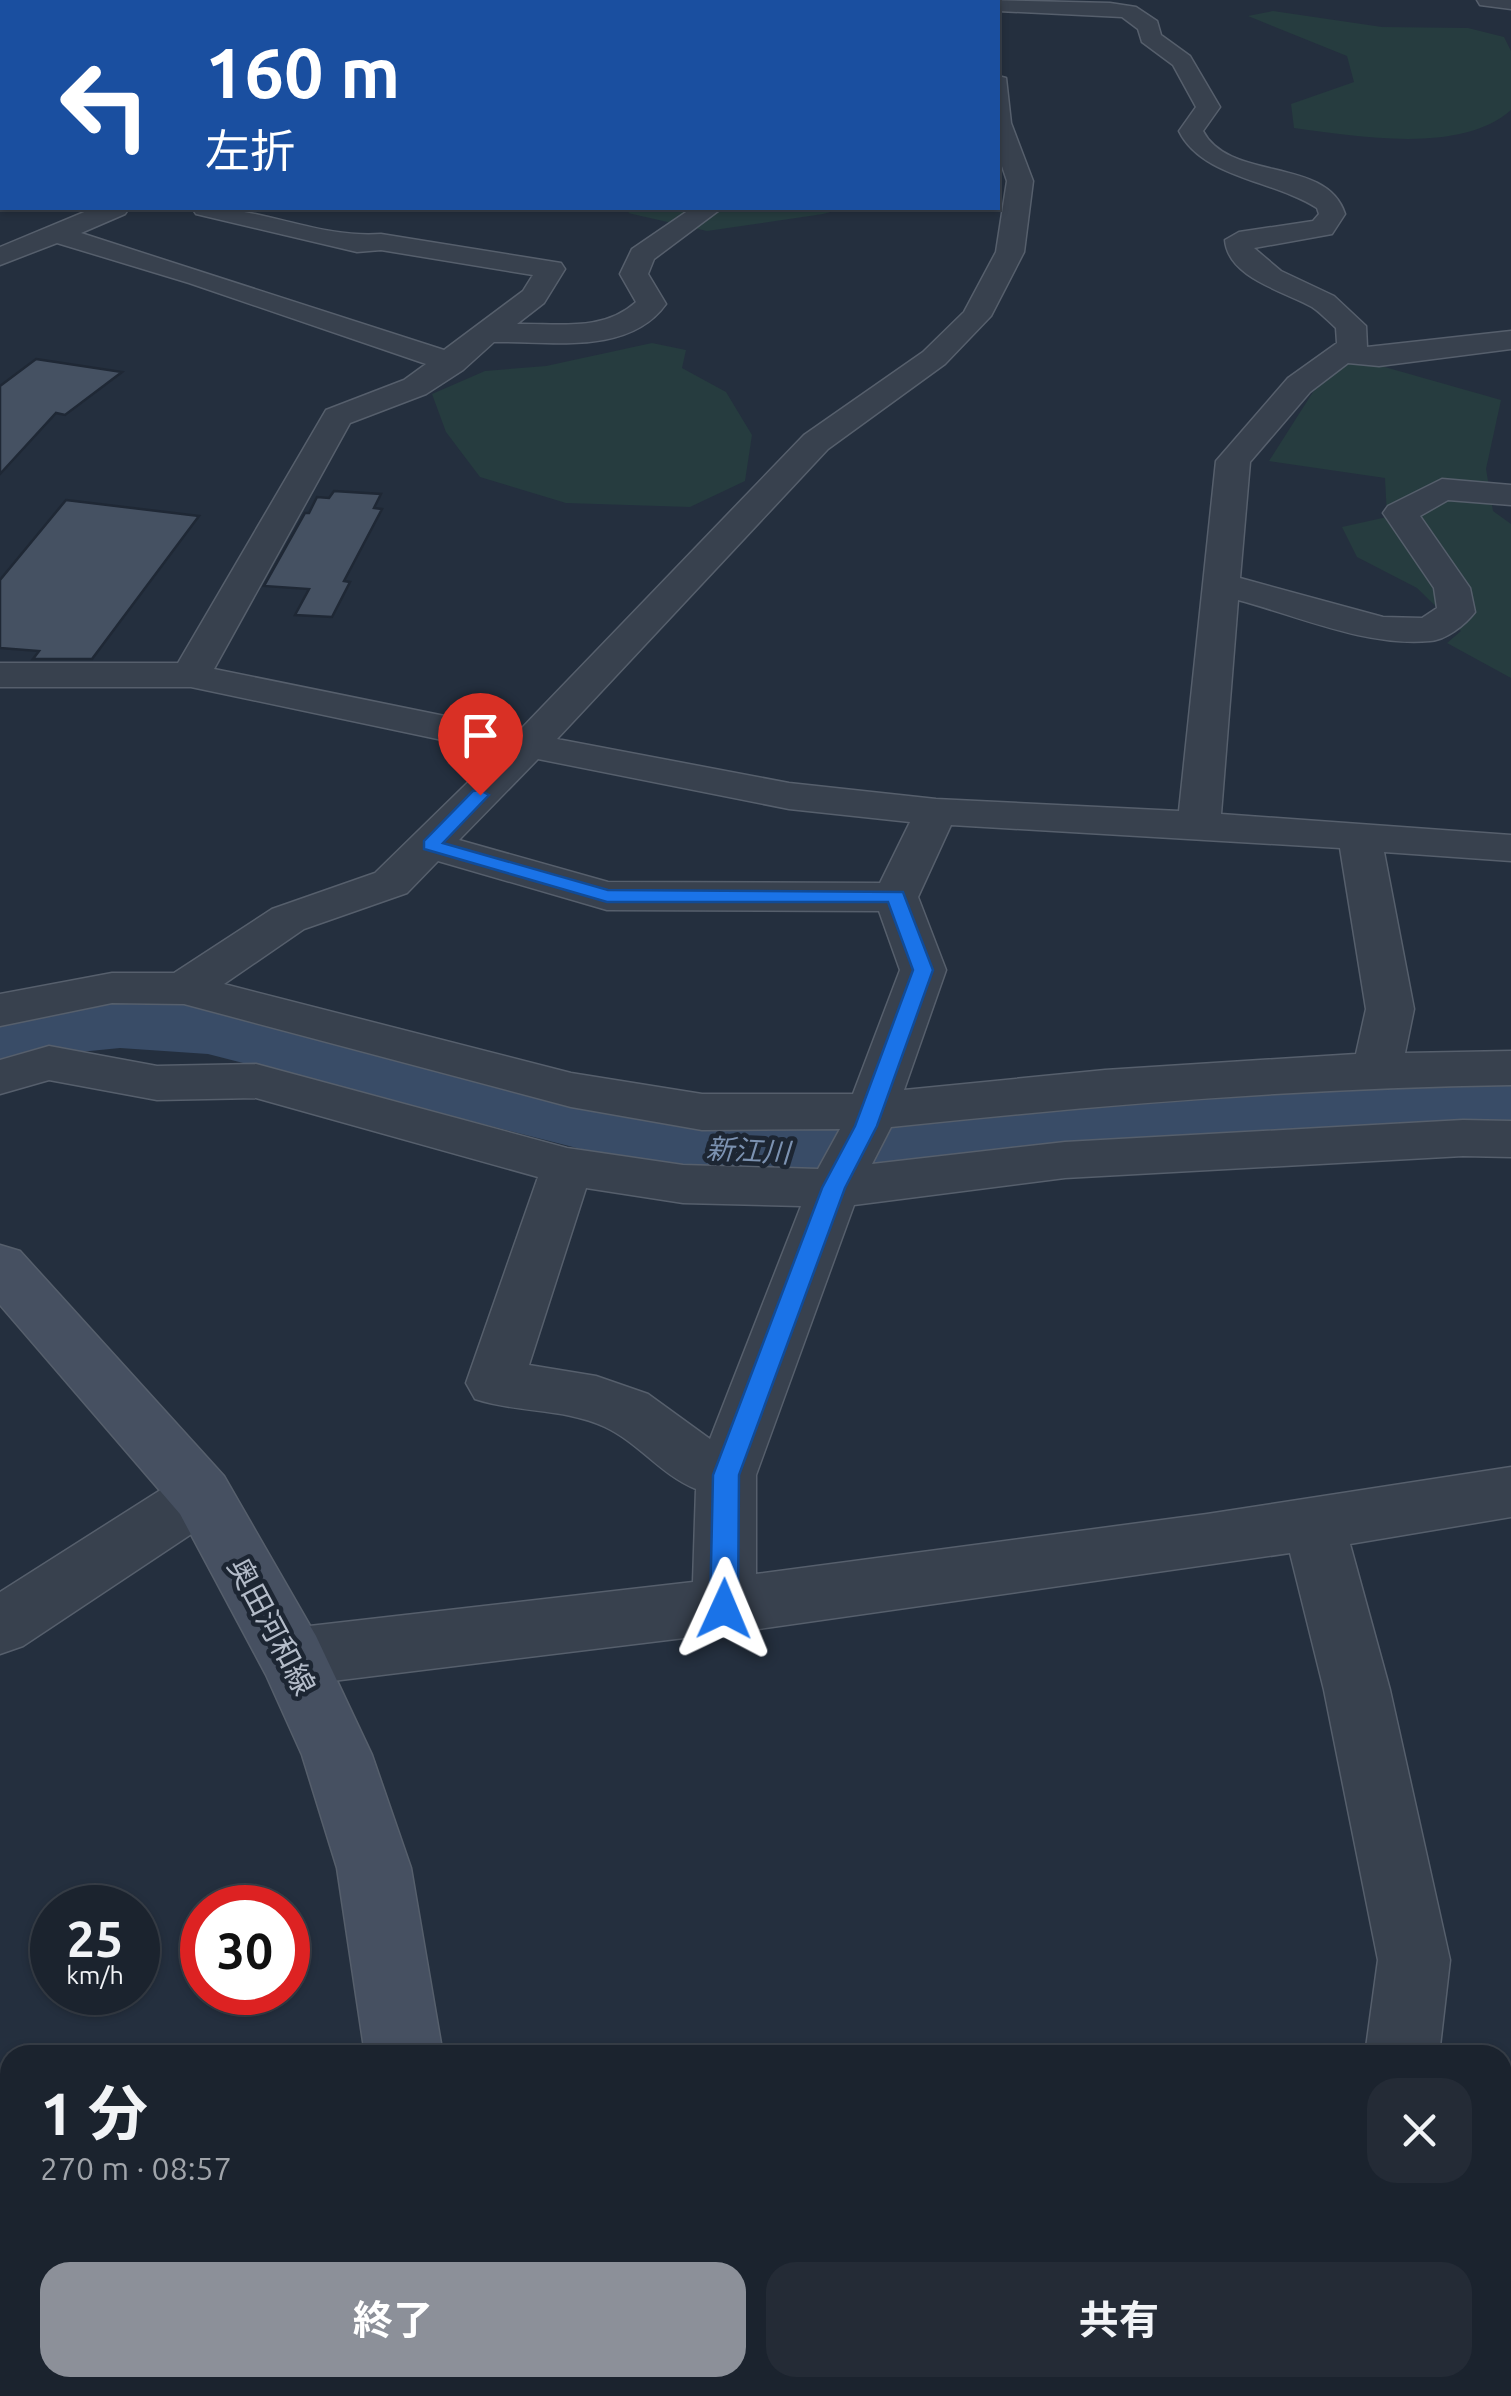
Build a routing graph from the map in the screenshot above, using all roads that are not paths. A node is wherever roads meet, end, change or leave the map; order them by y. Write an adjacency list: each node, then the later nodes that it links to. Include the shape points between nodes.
1 (1488, 0): 2 (street)
2 (1511, 3)
3 (1000, 6): 12 (street, via 1128,12 1182,62 1208,107 1191,131 1193,141 1209,155 1296,184 1330,204 1332,214 1322,228 1239,240 1240,251 1271,277 1324,302 1350,326)
4 (1000, 126): 18 (street, via 1020,181 1010,252 976,316 934,358 816,442)
5 (111, 210): 8 (street)
6 (213, 210): 10 (street, via 357,244 381,242 552,270 534,296)
7 (706, 210): 10 (street, via 642,255 634,274 652,304 629,324 600,332)
8 (57, 234): 9 (street); 13 (street)
9 (0, 257)
10 (491, 333): 13 (street)
11 (1511, 340): 12 (street, via 1378,358)
12 (1346, 354): 15 (street, via 1300,385 1233,461)
13 (452, 362): 17 (street, via 415,388 336,417)
14 (1510, 487): 15 (street, via 1442,488 1400,513 1452,588 1456,612 1430,630 1382,628)
15 (1222, 584): 20 (street)
16 (0, 675): 17 (street)
17 (192, 675): 18 (street)
18 (529, 745): 19 (street, via 788,796); 22 (street)
19 (936, 812): 20 (street); 24 (street)
20 (1199, 825): 21 (street)
21 (1360, 839): 23 (street); 28 (street, via 1390,1009)
22 (430, 845): 24 (street, via 607,896); 25 (street, via 391,883 288,919)
23 (1511, 848)
24 (896, 896): 30 (street, via 923,970)
25 (184, 989): 26 (street, via 112,988); 30 (street, via 571,1090 702,1112)
26 (0, 1010)
27 (1511, 1068): 28 (street)
28 (1377, 1070): 30 (street, via 1105,1087)
29 (0, 1078): 32 (street, via 49,1063 157,1083 256,1081)
30 (869, 1119): 33 (street)
31 (1511, 1139): 33 (street, via 1065,1160)
32 (567, 1168): 33 (street, via 683,1184); 35 (street, via 496,1383 594,1398 630,1412 704,1469)
33 (834, 1188): 35 (street)
34 (0, 1266): 37 (main road, 奥田河和線)
35 (726, 1475): 39 (street)
36 (1511, 1492): 38 (street)
37 (202, 1495): 40 (street); 41 (main road, 奥田河和線)
38 (1314, 1525): 39 (street); 43 (street, via 1414,1960)
39 (724, 1609): 41 (street)
40 (0, 1626)
41 (292, 1657): 42 (main road, 奥田河和線, via 337,1755 374,1868)
42 (403, 2045)
43 (1402, 2045)

